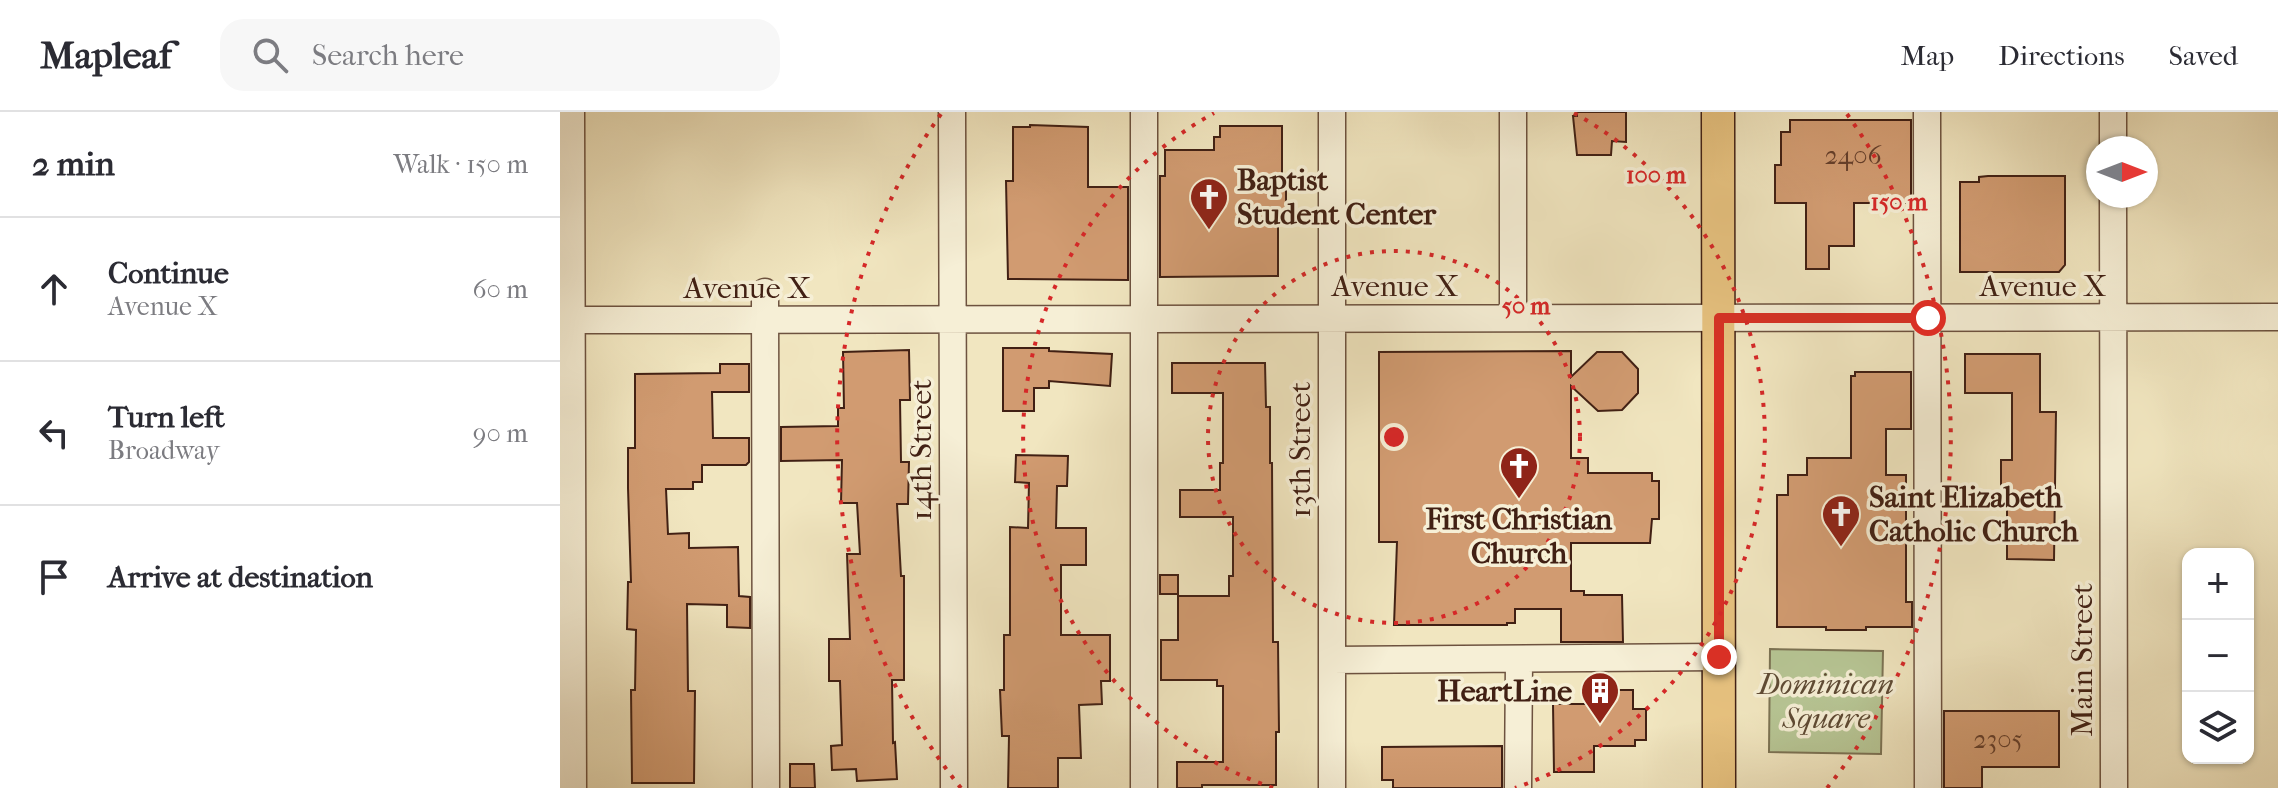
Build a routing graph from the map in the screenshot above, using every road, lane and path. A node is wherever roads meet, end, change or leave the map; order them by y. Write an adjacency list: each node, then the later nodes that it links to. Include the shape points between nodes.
1 (571, 112): 20 (street)
2 (952, 112): 18 (street, 14th Street)
3 (1144, 112): 19 (street)
4 (1332, 112): 14 (street, 13th Street)
5 (1513, 112): 15 (street)
6 (1718, 112): 16 (main road)
7 (1927, 112): 17 (street)
8 (2113, 112): 9 (street)
9 (2113, 136)
10 (2113, 208): 12 (street, Main Street)
11 (765, 292): 21 (street)
12 (2113, 317): 13 (street, Avenue X); 17 (street, Avenue X); 33 (street, Main Street)
13 (2278, 317)
14 (1332, 318): 15 (street, Avenue X); 19 (street, Avenue X); 23 (street, 13th Street)
15 (1513, 318): 16 (street, Avenue X)
16 (1719, 318): 17 (street, Avenue X); 22 (main road)
17 (1928, 318): 32 (street)
18 (953, 319): 19 (street, Avenue X); 21 (street, Avenue X); 27 (street, 14th Street)
19 (1143, 319): 28 (street)
20 (566, 320): 21 (street, Avenue X); 25 (street)
21 (765, 320): 26 (street)
22 (1719, 657): 24 (street); 31 (main road)
23 (1332, 660): 24 (street); 29 (street, 13th Street)
24 (1519, 660): 30 (street)
25 (573, 788)
26 (766, 788)
27 (954, 788)
28 (1144, 788)
29 (1332, 788)
30 (1518, 788)
31 (1719, 788)
32 (1928, 788)
33 (2114, 788)

